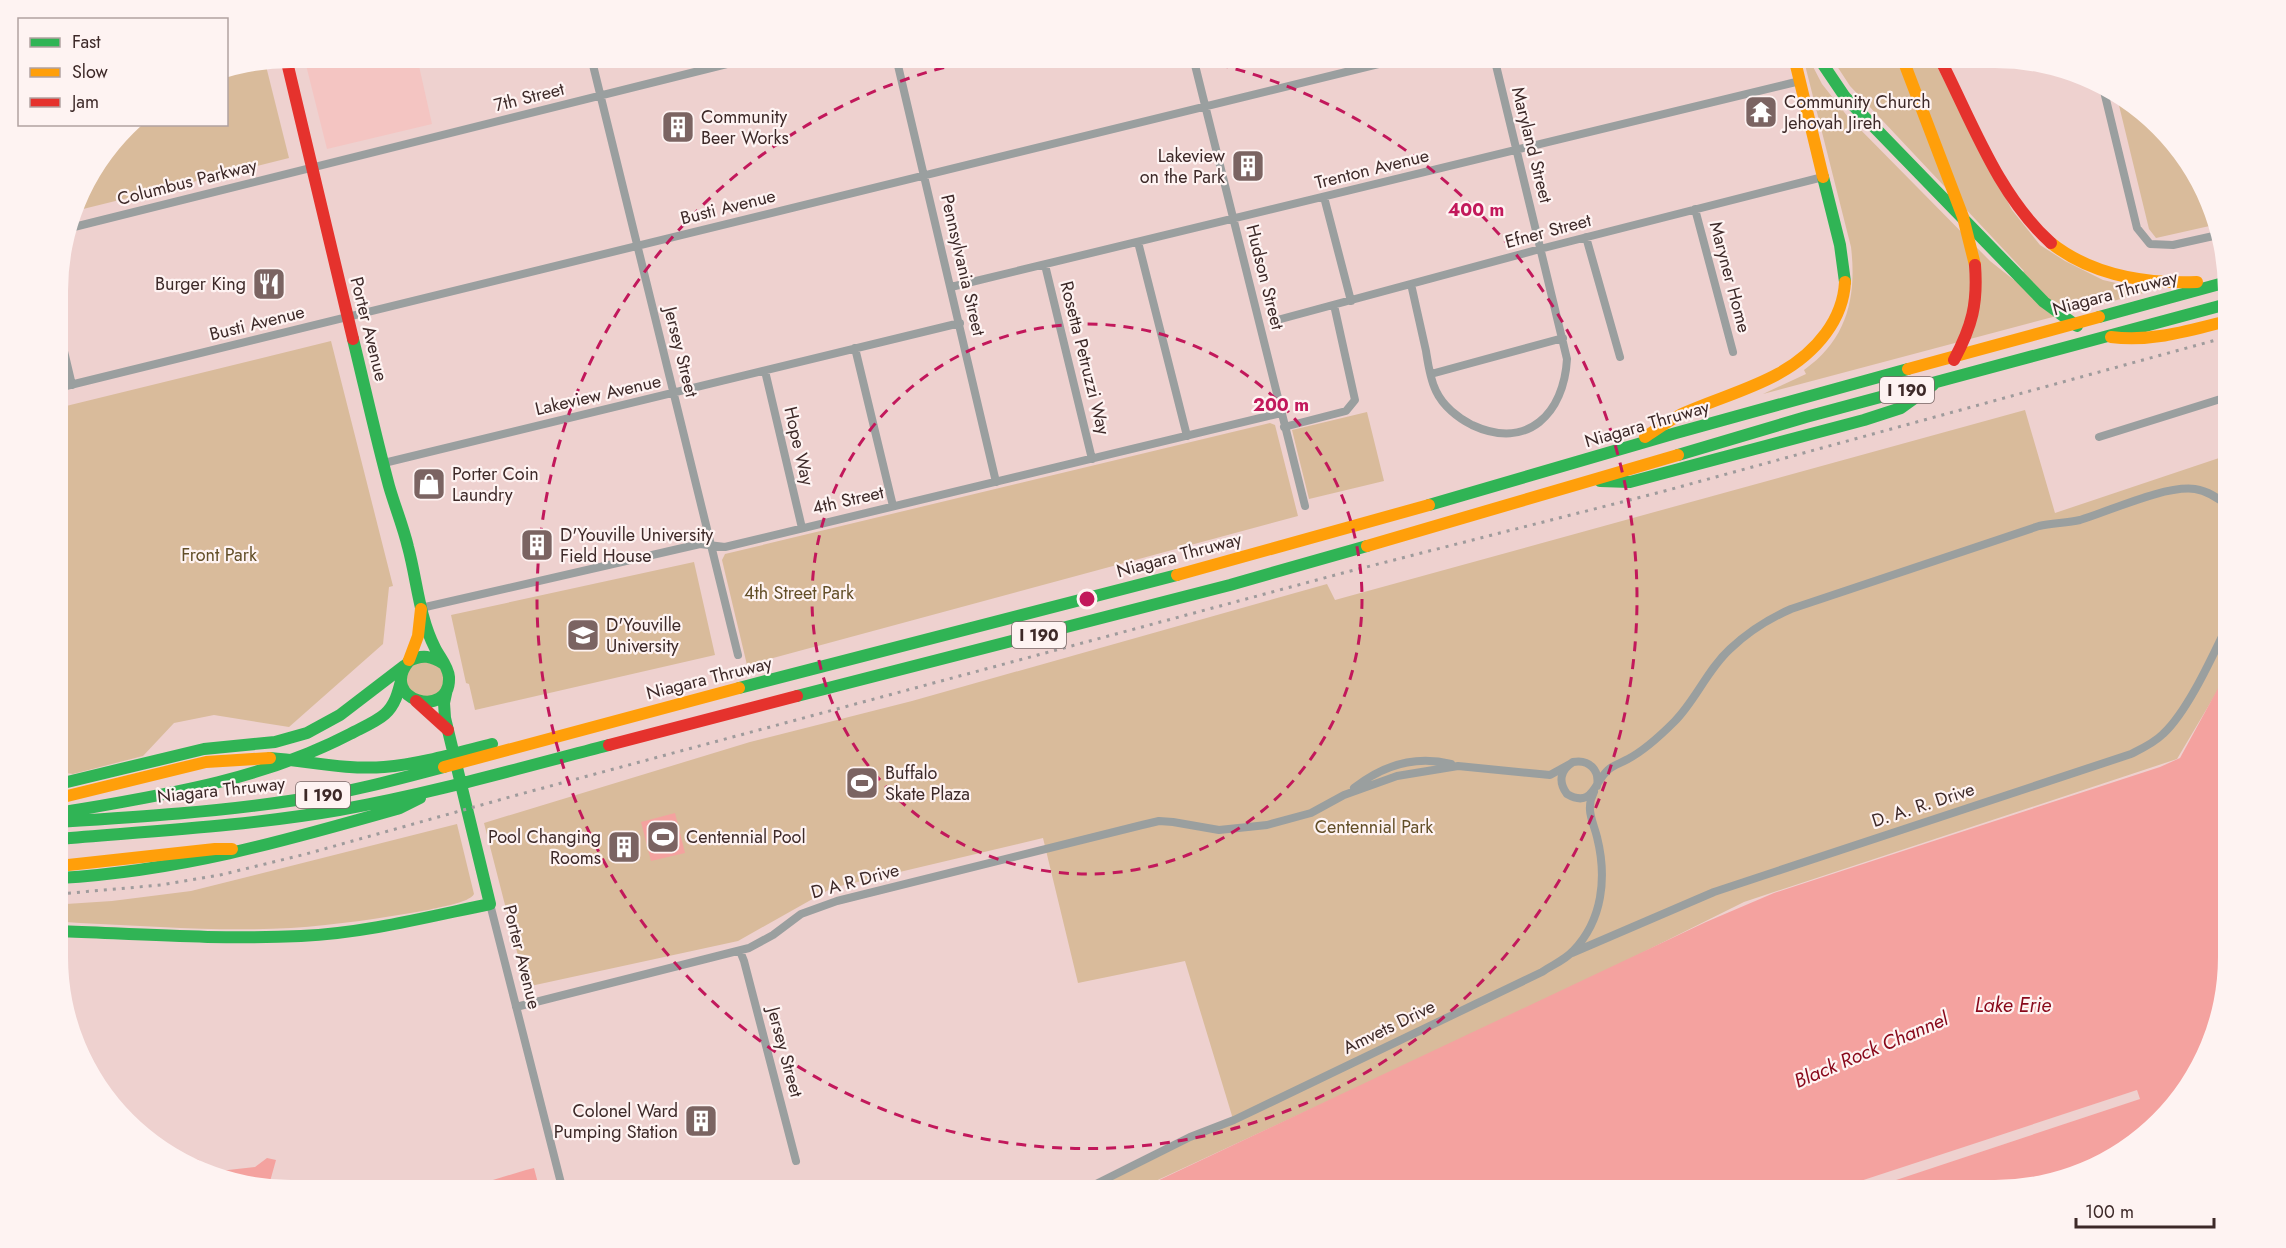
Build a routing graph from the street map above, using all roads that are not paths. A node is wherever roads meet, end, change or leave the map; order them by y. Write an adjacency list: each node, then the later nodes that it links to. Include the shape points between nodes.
1 (288, 68): 17 (main road, Porter Avenue)
2 (594, 68): 13 (street, Jersey Street)
3 (712, 68): 13 (street, 7th Street)
4 (899, 68): 18 (street, Pennsylvania Street)
5 (1196, 68): 15 (street, Hudson Street)
6 (1362, 68): 15 (street, Busti Avenue)
7 (1497, 68): 16 (street, Maryland Street)
8 (1797, 68): 12 (main road)
9 (1825, 68): 40 (main road, via 1845,97 2044,302 2067,320 2107,337 2137,341)
10 (1906, 68): 59 (main road, via 1973,248 1976,302 1966,340 1949,368 1934,385 1901,408 1630,482)
11 (1945, 68): 30 (main road, via 2010,196 2049,241 2100,271 2131,280 2167,284)
12 (1800, 81): 16 (street, Trenton Avenue); 19 (main road)
13 (601, 96): 17 (street, 7th Street); 27 (street, Jersey Street)
14 (2105, 96): 24 (street, via 2137,228 2150,244 2173,245)
15 (1205, 106): 18 (street, Busti Avenue); 22 (street, Hudson Street)
16 (1517, 151): 20 (street, Trenton Avenue); 28 (street, Maryland Street)
17 (312, 167): 23 (street, Columbus Parkway); 37 (main road, Porter Avenue)
18 (924, 175): 27 (street, Busti Avenue); 33 (street, Pennsylvania Street)
19 (1823, 177): 21 (street, Efner Street); 56 (main road, via 1845,282 1840,308 1827,333 1808,356 1775,377 1678,416)
20 (1324, 197): 22 (street, Trenton Avenue); 34 (street)
21 (1695, 209): 25 (street, Efner Street); 43 (street, Maryner Home)
22 (1234, 218): 26 (street, Trenton Avenue); 52 (street, Hudson Street)
23 (77, 226)
24 (2212, 236)
25 (1586, 237): 28 (street, Efner Street); 44 (street)
26 (1138, 242): 29 (street, Trenton Avenue); 54 (street)
27 (638, 246): 37 (street, Busti Avenue); 50 (street, Jersey Street)
28 (1540, 249): 32 (street, Efner Street); 41 (street, Maryland Street)
29 (1045, 265): 33 (street, Trenton Avenue); 57 (street, Rosetta Petruzzi Way)
30 (2218, 281)
31 (2218, 283): 56 (main road, Niagara Thruway / I 190)
32 (1411, 284): 34 (street, Efner Street); 47 (street, Maryland Street)
33 (951, 287): 39 (street, Pennsylvania Street)
34 (1351, 301): 35 (street, Efner Street)
35 (1334, 305): 38 (street, Efner Street); 53 (street, via 1355,400 1346,411)
36 (2218, 305): 59 (main road, Niagara Thruway / I 190, via 1806,417)
37 (347, 318): 48 (street, Busti Avenue); 58 (main road, Porter Avenue)
38 (1281, 319)
39 (960, 323): 42 (street, Lakeview Avenue); 60 (street, Pennsylvania Street)
40 (2218, 323)
41 (1563, 341): 47 (street); 47 (street, Maryland Street, via 1566,379 1557,403 1538,423 1512,433 1482,429 1456,415 1436,392)
42 (855, 348): 46 (street, Lakeview Avenue); 62 (street)
43 (1732, 352)
44 (1620, 357)
45 (68, 368): 48 (street)
46 (765, 371): 50 (street, Lakeview Avenue); 64 (street, Hope Way)
47 (1431, 374)
48 (72, 385): 49 (street, Busti Avenue)
49 (68, 386)
50 (674, 394): 58 (street, Lakeview Avenue); 65 (street, Jersey Street)
51 (2218, 400): 55 (street)
52 (1281, 413): 53 (street, Hudson Street); 54 (street, 4th Street)
53 (1284, 426): 63 (street, Hudson Street)
54 (1187, 436): 57 (street, 4th Street)
55 (2099, 436)
56 (1631, 447): 74 (main road, Niagara Thruway / I 190, via 1095,597)
57 (1092, 459): 60 (street, 4th Street)
58 (384, 463): 66 (main road, Porter Avenue)
59 (1588, 481): 82 (main road, Niagara Thruway / I 190, via 1230,585)
60 (996, 482): 62 (street, 4th Street)
61 (2218, 499): 78 (street, via 2196,489 2165,492 2077,521 2038,526 1791,609 1767,620 1729,650 1669,727 1643,750)
62 (892, 506): 64 (street, 4th Street)
63 (1305, 506)
64 (802, 528): 65 (street, 4th Street, via 725,547)
65 (711, 544): 66 (street, 4th Street); 68 (street, Jersey Street)
66 (421, 608): 69 (main road, Porter Avenue, via 418,636); 70 (main road, Porter Avenue)
67 (2218, 643): 95 (street, D. A. R. Drive, via 2172,724 2131,754 1714,892)
68 (738, 655)
69 (407, 663): 70 (main road, via 424,654); 71 (main road, Porter Avenue); 80 (main road, via 340,715 307,733 275,742 204,749)
70 (444, 664): 72 (main road, Porter Avenue)
71 (401, 681): 73 (main road); 85 (main road, Porter Avenue, via 390,710 317,751 267,769 170,794)
72 (447, 688): 73 (main road, via 430,702); 75 (main road, Porter Avenue, via 444,703)
73 (415, 701): 75 (main road)
74 (615, 720): 84 (main road, via 580,721 442,757 385,766 277,758 217,761); 87 (main road, Niagara Thruway / I 190, via 341,792 230,808)
75 (448, 731): 92 (main road, Porter Avenue)
76 (1586, 762): 77 (street); 78 (street, via 1602,768); 81 (street, via 1597,774)
77 (1570, 764): 79 (street, via 1555,773); 83 (street, via 1561,778)
78 (1612, 766): 81 (street)
79 (1541, 775): 83 (street); 94 (street, D A R Drive, via 1458,766 1381,780 1311,813 1267,825 1219,830 1166,822 1142,825 827,904 801,914 758,944)
80 (68, 782)
81 (1596, 788): 83 (street, via 1583,798); 86 (street)
82 (438, 789): 88 (main road, Niagara Thruway / I 190, via 305,815); 89 (main road, via 400,808)
83 (1569, 795): 86 (street)
84 (68, 796)
85 (68, 811)
86 (1589, 811): 95 (street, Amvets Drive, via 1604,874 1602,894 1588,933)
87 (68, 821)
88 (68, 838)
89 (250, 849): 90 (main road, via 215,849); 91 (main road, via 151,871)
90 (68, 865)
91 (68, 877)
92 (490, 904): 93 (main road, via 377,928 301,936); 96 (street, Porter Avenue)
93 (68, 931)
94 (740, 951): 96 (street, D A R Drive); 97 (street, Jersey Street)
95 (1572, 952): 99 (street, Amvets Drive, via 1542,972)
96 (516, 1007): 98 (street, Porter Avenue)
97 (796, 1161)
98 (560, 1180)
99 (1104, 1180)

